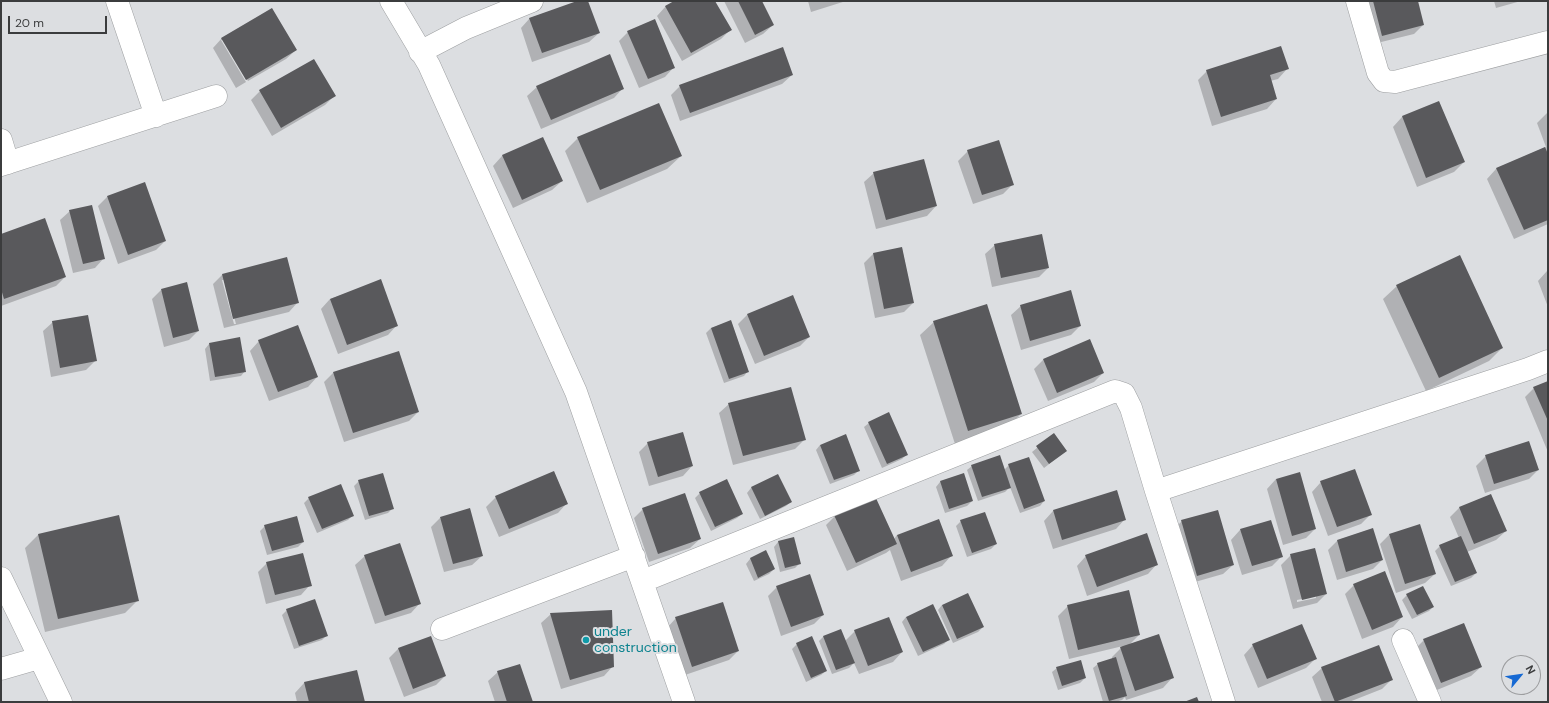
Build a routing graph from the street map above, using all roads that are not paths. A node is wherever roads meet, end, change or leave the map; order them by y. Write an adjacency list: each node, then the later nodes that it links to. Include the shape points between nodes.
1 (117, 1): 8 (street)
2 (391, 1): 6 (street)
3 (532, 1): 6 (street, via 466,28)
4 (1357, 1): 5 (street, via 1378,73 1384,81 1396,82)
5 (1548, 42)
6 (420, 52): 13 (street, via 429,65 576,392)
7 (216, 96): 8 (street)
8 (156, 116): 10 (street)
9 (1, 140): 10 (street)
10 (5, 164)
11 (1548, 361): 12 (street)
12 (1156, 491): 15 (street, via 1131,408 1124,394 1115,391); 22 (street)
13 (634, 556): 15 (street); 16 (street)
14 (1, 578): 18 (street)
15 (643, 581): 21 (street)
16 (442, 630)
17 (1403, 640): 23 (street)
18 (39, 658): 19 (street); 20 (street)
19 (1, 669)
20 (61, 702)
21 (684, 702)
22 (1224, 702)
23 (1430, 702)

